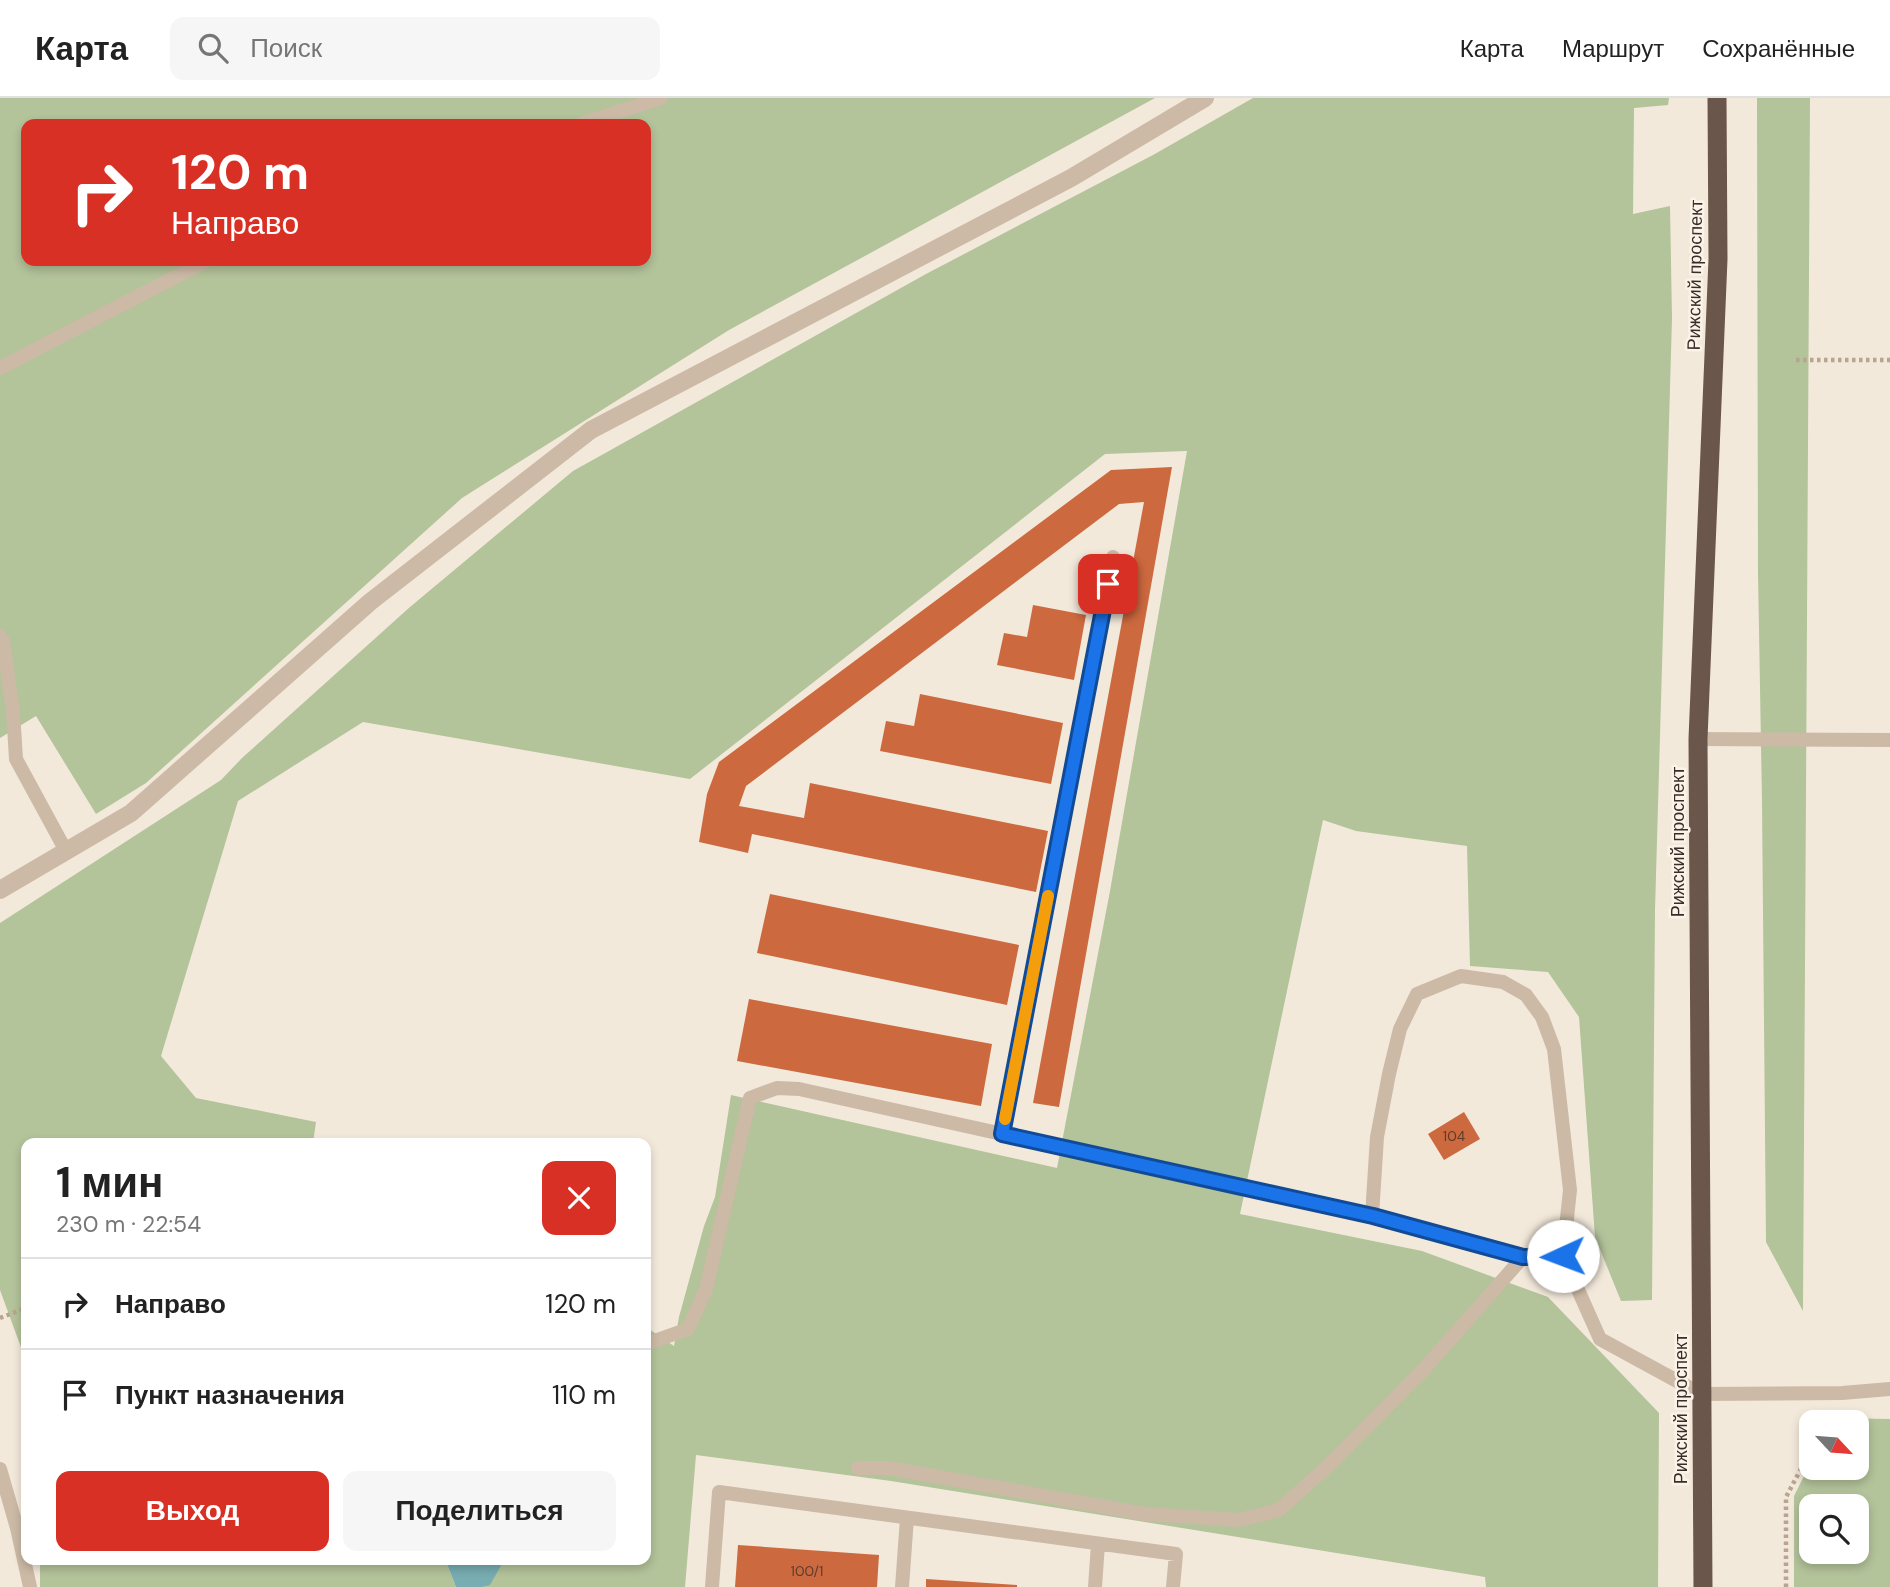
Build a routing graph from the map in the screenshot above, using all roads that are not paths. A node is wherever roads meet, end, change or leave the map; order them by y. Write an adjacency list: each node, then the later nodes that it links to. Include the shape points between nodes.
1 (662, 98): 4 (lane)
2 (1205, 98): 11 (street, via 1071,178 591,430 370,602 131,813)
3 (1717, 98): 9 (highway, Рижский проспект, via 1718,259)
4 (597, 119)
5 (196, 266): 6 (lane)
6 (0, 368)
7 (1113, 557): 13 (lane)
8 (0, 636): 11 (lane, via 16,759)
9 (1698, 739): 10 (lane); 19 (highway, Рижский проспект)
10 (1890, 740)
11 (66, 851): 12 (street)
12 (0, 890)
13 (1002, 1134): 14 (lane); 17 (lane, via 799,1089 777,1088 750,1098 706,1289 688,1329)
14 (1373, 1216): 15 (lane, via 1377,1137 1400,1029 1417,994 1461,976 1503,982 1526,996 1542,1017 1554,1049 1570,1190); 16 (lane)
15 (1563, 1256): 16 (lane); 19 (lane, via 1600,1339)
16 (1523, 1257): 20 (lane, via 1424,1369 1279,1510 1240,1520 1145,1514 888,1468)
17 (651, 1342)
18 (1890, 1389): 19 (lane)
19 (1701, 1394): 31 (highway, Рижский проспект)
20 (858, 1468)
21 (0, 1469): 24 (lane)
22 (907, 1518): 23 (lane); 27 (lane, via 719,1492); 28 (lane)
23 (1098, 1544): 29 (lane); 30 (lane, via 1176,1554)
24 (21, 1546)
25 (25, 1565): 26 (lane)
26 (30, 1587)
27 (712, 1587)
28 (902, 1587)
29 (1095, 1587)
30 (1173, 1587)
31 (1703, 1587)

